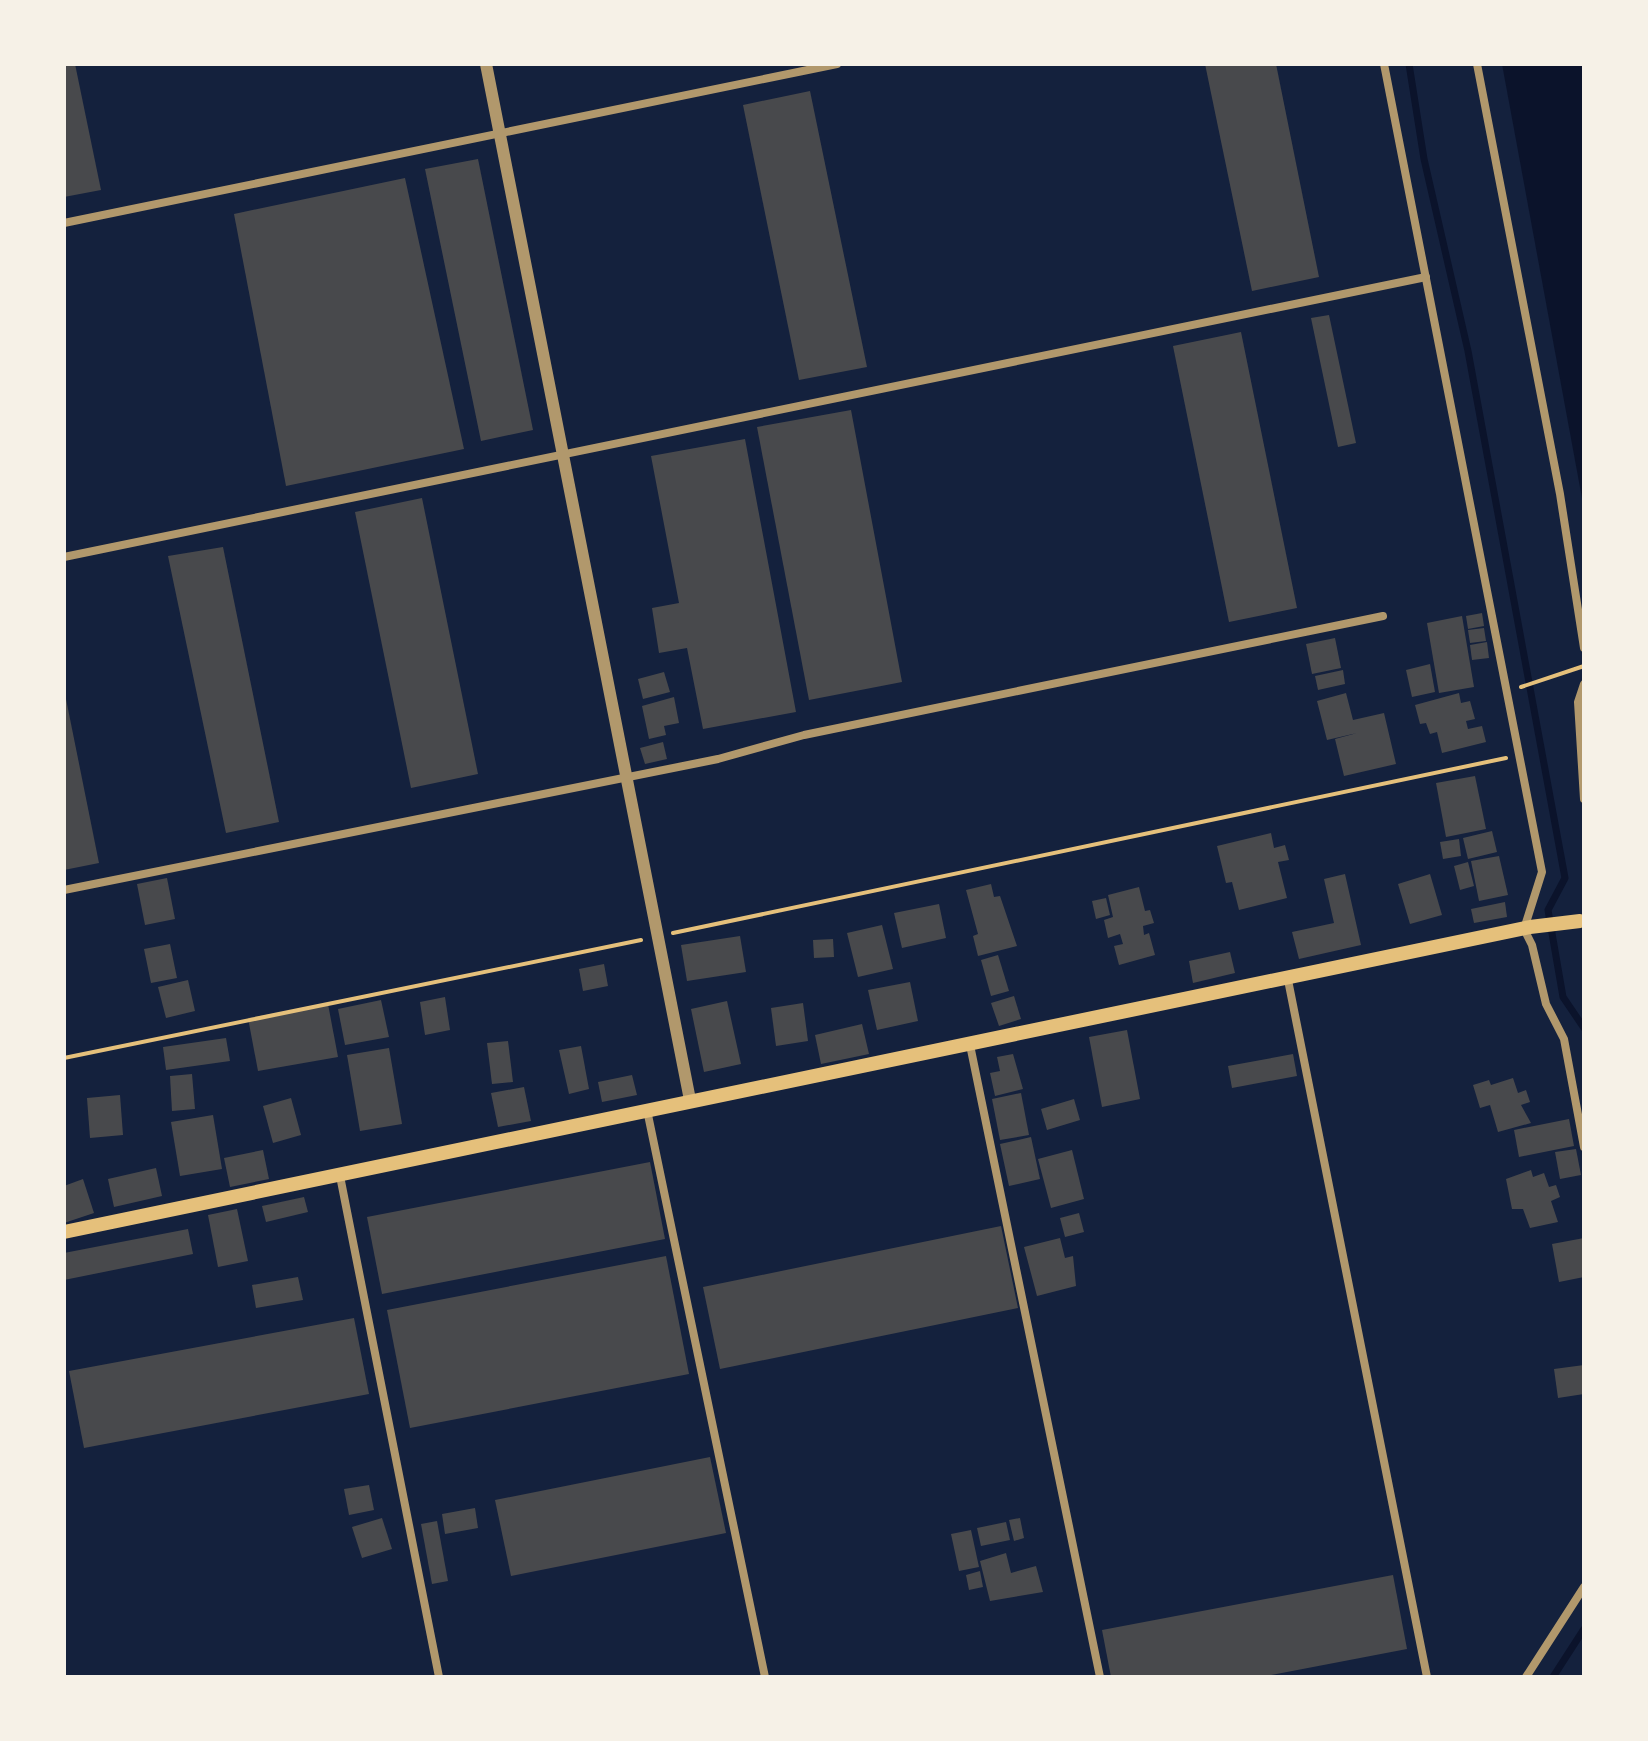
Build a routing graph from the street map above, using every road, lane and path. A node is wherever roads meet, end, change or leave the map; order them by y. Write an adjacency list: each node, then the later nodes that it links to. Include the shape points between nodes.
1 (486, 64): 5 (street)
2 (837, 64): 5 (street)
3 (1384, 64): 7 (street)
4 (1477, 64): 11 (street, via 1560,494)
5 (500, 133): 6 (street); 8 (street)
6 (64, 223)
7 (1426, 277): 8 (street); 15 (street)
8 (563, 454): 9 (street); 16 (street)
9 (64, 557)
10 (1383, 616): 16 (street, via 804,735)
11 (1584, 648)
12 (1584, 666): 13 (path)
13 (1532, 683)
14 (1584, 684): 17 (street, via 1578,702)
15 (1520, 755): 20 (street, via 1542,872); 21 (path)
16 (625, 778): 18 (street); 21 (street)
17 (1584, 799)
18 (64, 890)
19 (1583, 919): 20 (main road)
20 (1527, 928): 22 (main road); 27 (street, via 1546,1004 1564,1039)
21 (657, 936): 24 (path); 25 (street)
22 (1288, 980): 23 (main road); 34 (street)
23 (970, 1045): 25 (main road); 33 (street)
24 (64, 1058)
25 (690, 1100): 26 (main road)
26 (647, 1110): 28 (main road); 32 (street)
27 (1584, 1147)
28 (340, 1176): 29 (main road); 31 (street)
29 (64, 1232)
30 (1584, 1587): 35 (street)
31 (439, 1677)
32 (765, 1677)
33 (1100, 1677)
34 (1427, 1677)
35 (1526, 1677)

